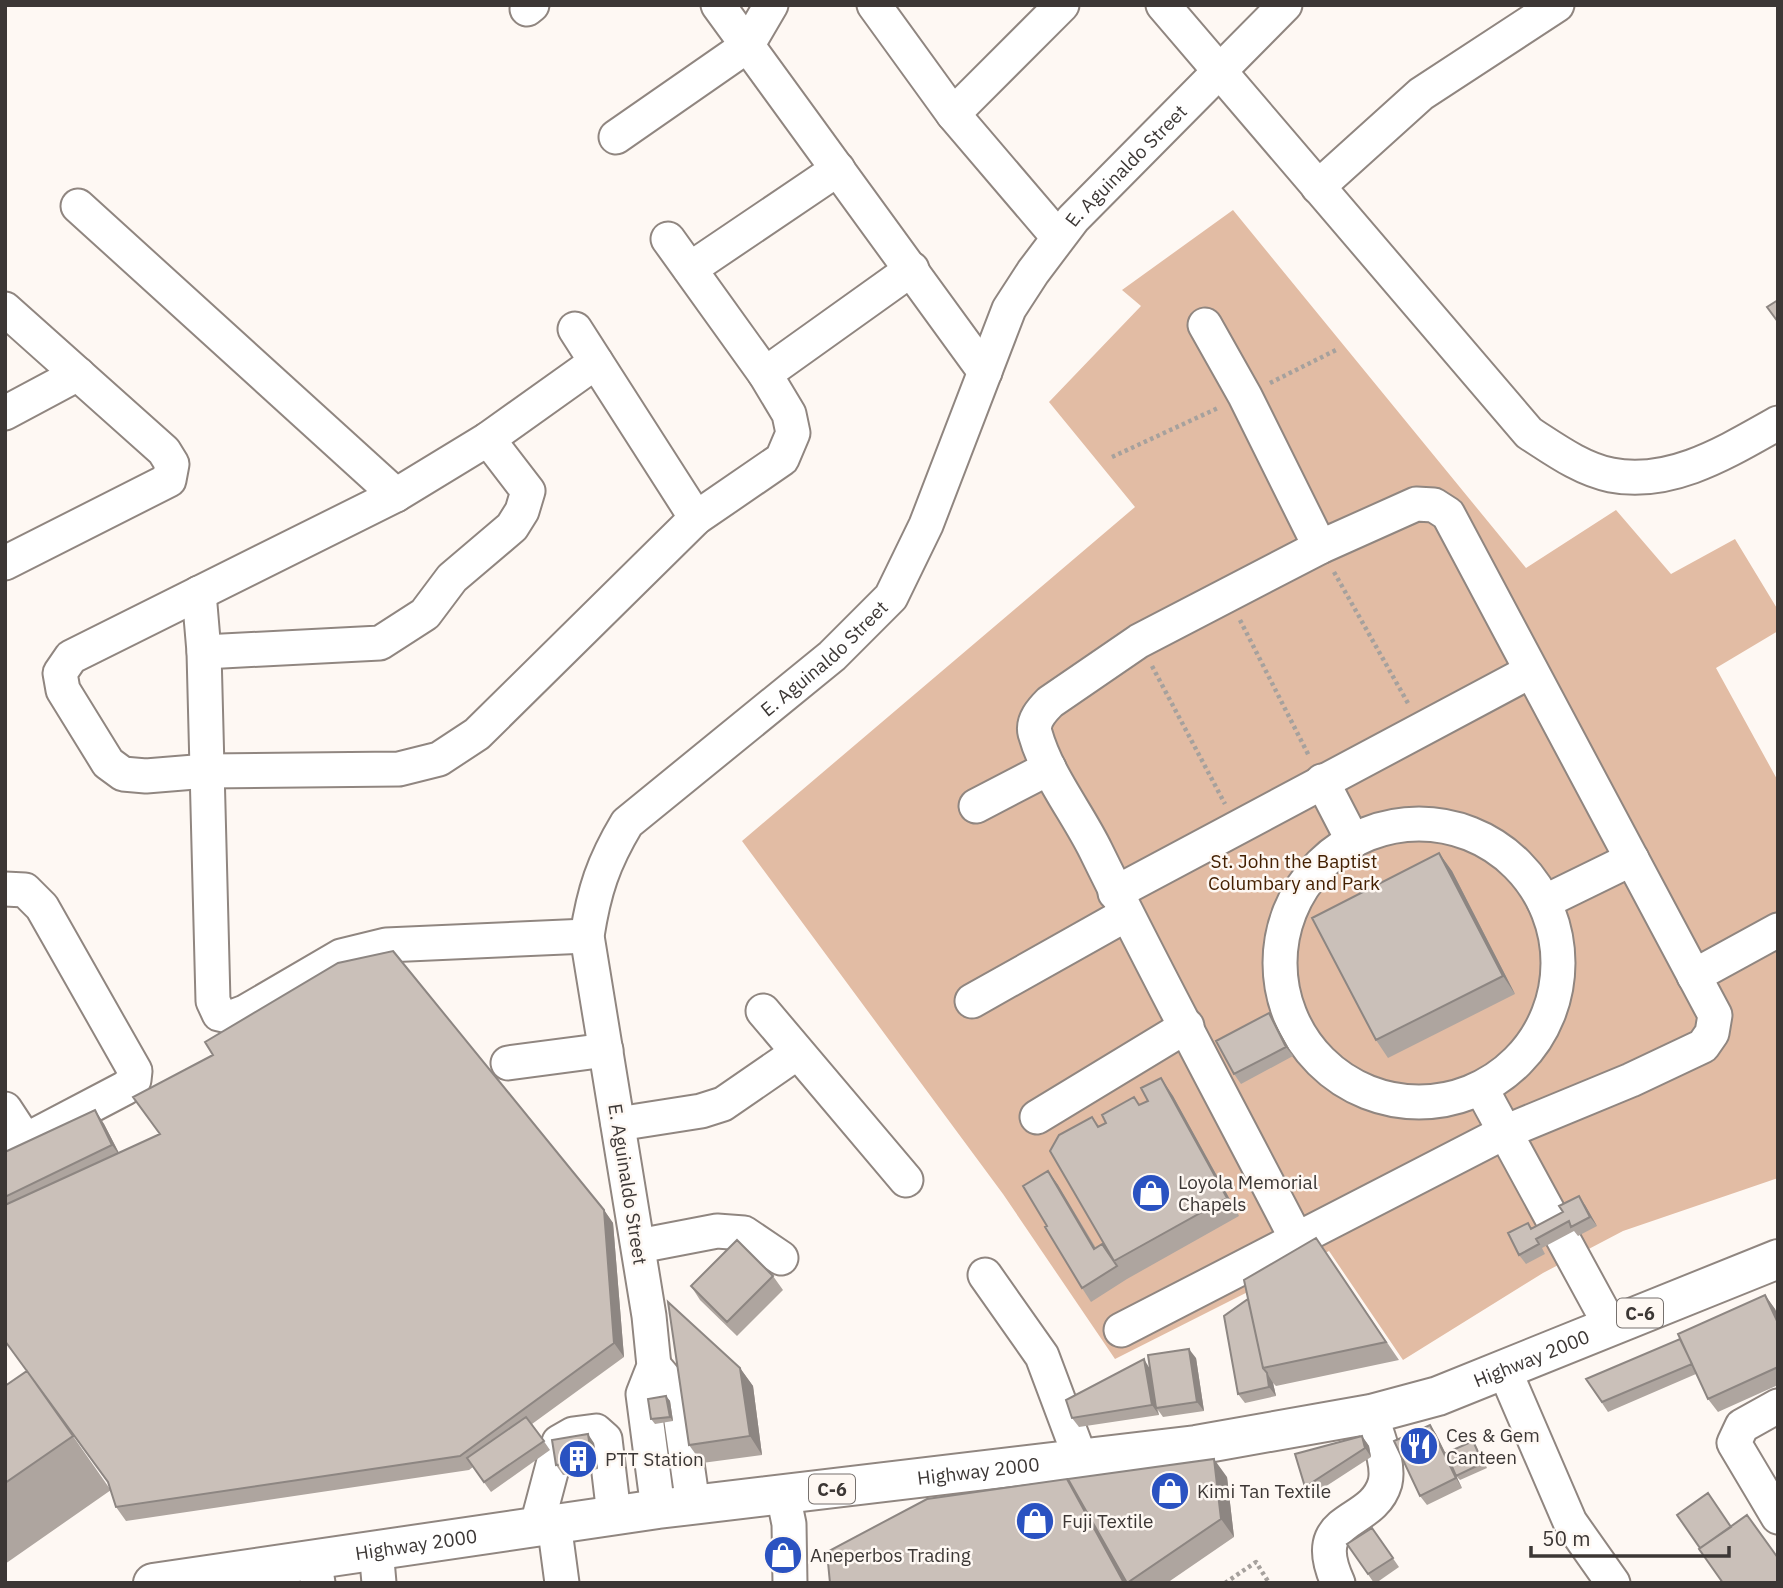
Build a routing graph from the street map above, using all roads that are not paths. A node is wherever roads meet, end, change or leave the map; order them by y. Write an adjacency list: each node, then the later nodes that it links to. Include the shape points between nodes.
1 (718, 5): 8 (street)
2 (771, 5): 8 (street)
3 (874, 5): 10 (street)
4 (1062, 5): 10 (street)
5 (1163, 5): 9 (street)
6 (1285, 5): 9 (street, E. Aguinaldo Street)
7 (1557, 5): 13 (street, via 1421,94)
8 (747, 46): 11 (street); 12 (street)
9 (1219, 71): 13 (street); 15 (street, E. Aguinaldo Street)
10 (953, 114): 15 (street)
11 (616, 137)
12 (838, 169): 17 (street); 18 (street)
13 (1318, 187): 27 (street, via 1529,433 1569,459 1611,475 1656,476 1695,466)
14 (78, 206): 29 (street)
15 (1058, 237): 23 (street, E. Aguinaldo Street, via 1009,309)
16 (668, 239): 17 (street)
17 (690, 269): 24 (street)
18 (912, 269): 23 (street); 24 (street)
19 (5, 309): 25 (street)
20 (1205, 325): 31 (street)
21 (575, 330): 22 (street)
22 (596, 362): 28 (street); 30 (street)
23 (985, 372): 46 (street, E. Aguinaldo Street, via 926,524 891,597 832,656 627,823 594,891)
24 (765, 373): 30 (street, via 789,414 793,433 782,459)
25 (78, 374): 26 (street); 32 (street, via 164,451 172,464 169,480)
26 (5, 413)
27 (1778, 423)
28 (488, 439): 29 (street); 34 (street, via 528,491 522,511 512,527 452,578 425,614 380,642)
29 (396, 495): 33 (street)
30 (696, 518): 37 (street, via 477,734 439,759 399,769)
31 (1320, 547): 35 (street, via 1416,504 1434,505 1448,514); 36 (street, via 1139,641 1050,702 1039,713 1034,730)
32 (5, 563)
33 (199, 593): 34 (street); 37 (street, via 71,657 60,673 63,690 108,763 123,774)
34 (204, 652): 37 (street)
35 (1531, 671): 38 (street); 41 (street)
36 (1049, 768): 39 (street); 44 (street, via 1096,849)
37 (207, 771): 46 (street, via 213,1001 219,1014 232,1017 245,1012 341,956 386,945)
38 (1322, 781): 40 (street); 44 (street)
39 (976, 806)
40 (1353, 841): 43 (street, via 1373,832 1417,824 1461,831 1501,851); 54 (street, via 1334,853 1303,886 1284,927 1283,994 1301,1036 1331,1070 1350,1083 1392,1099 1438,1100)
41 (1632, 859): 43 (street); 47 (street)
42 (5, 889): 59 (street, via 25,890 42,907 135,1071 134,1080 125,1088)
43 (1544, 902): 54 (street, via 1557,943 1551,1008 1517,1063)
44 (1120, 904): 48 (street); 50 (street)
45 (1778, 930): 47 (street)
46 (587, 936): 51 (street, E. Aguinaldo Street)
47 (1695, 976): 58 (street, via 1715,1015 1712,1033 1703,1046)
48 (972, 1001)
49 (762, 1011): 52 (street)
50 (1187, 1026): 56 (street); 61 (street)
51 (606, 1050): 53 (street); 57 (street, E. Aguinaldo Street)
52 (797, 1053): 57 (street, via 723,1104); 60 (street)
53 (508, 1063)
54 (1481, 1087): 58 (street)
55 (5, 1108): 59 (street)
56 (1037, 1117)
57 (618, 1124): 62 (street, E. Aguinaldo Street)
58 (1505, 1132): 61 (street); 66 (street)
59 (16, 1146)
60 (906, 1180)
61 (1297, 1240): 67 (street)
62 (639, 1246): 63 (street, via 717,1231 744,1233); 73 (street, E. Aguinaldo Street, via 654,1366 677,1393)
63 (781, 1258)
64 (1778, 1258): 66 (main road, Highway 2000 / C-6)
65 (985, 1275): 71 (street, via 1042,1356)
66 (1610, 1325): 68 (main road, Highway 2000 / C-6)
67 (1121, 1331)
68 (1504, 1369): 70 (main road, Highway 2000 / C-6, via 1438,1396); 83 (street, via 1570,1522)
69 (1778, 1406): 75 (street, via 1742,1426 1734,1443)
70 (1371, 1414): 71 (main road, Highway 2000 / C-6); 82 (street, via 1385,1484 1328,1546 1328,1561)
71 (1081, 1460): 72 (main road, Highway 2000 / C-6)
72 (783, 1495): 73 (main road, Highway 2000 / C-6); 81 (street, via 789,1524)
73 (675, 1507): 74 (main road, Highway 2000 / C-6)
74 (614, 1515): 76 (main road, Highway 2000 / C-6); 76 (street, via 605,1439 596,1431 573,1434 559,1442)
75 (1778, 1517)
76 (545, 1524): 77 (main road, Highway 2000 / C-6); 80 (street)
77 (377, 1566): 78 (main road, Highway 2000 / C-6)
78 (316, 1570): 79 (main road, Highway 2000 / C-6)
79 (153, 1583)
80 (562, 1583)
81 (790, 1583)
82 (1338, 1583)
83 (1613, 1583)

